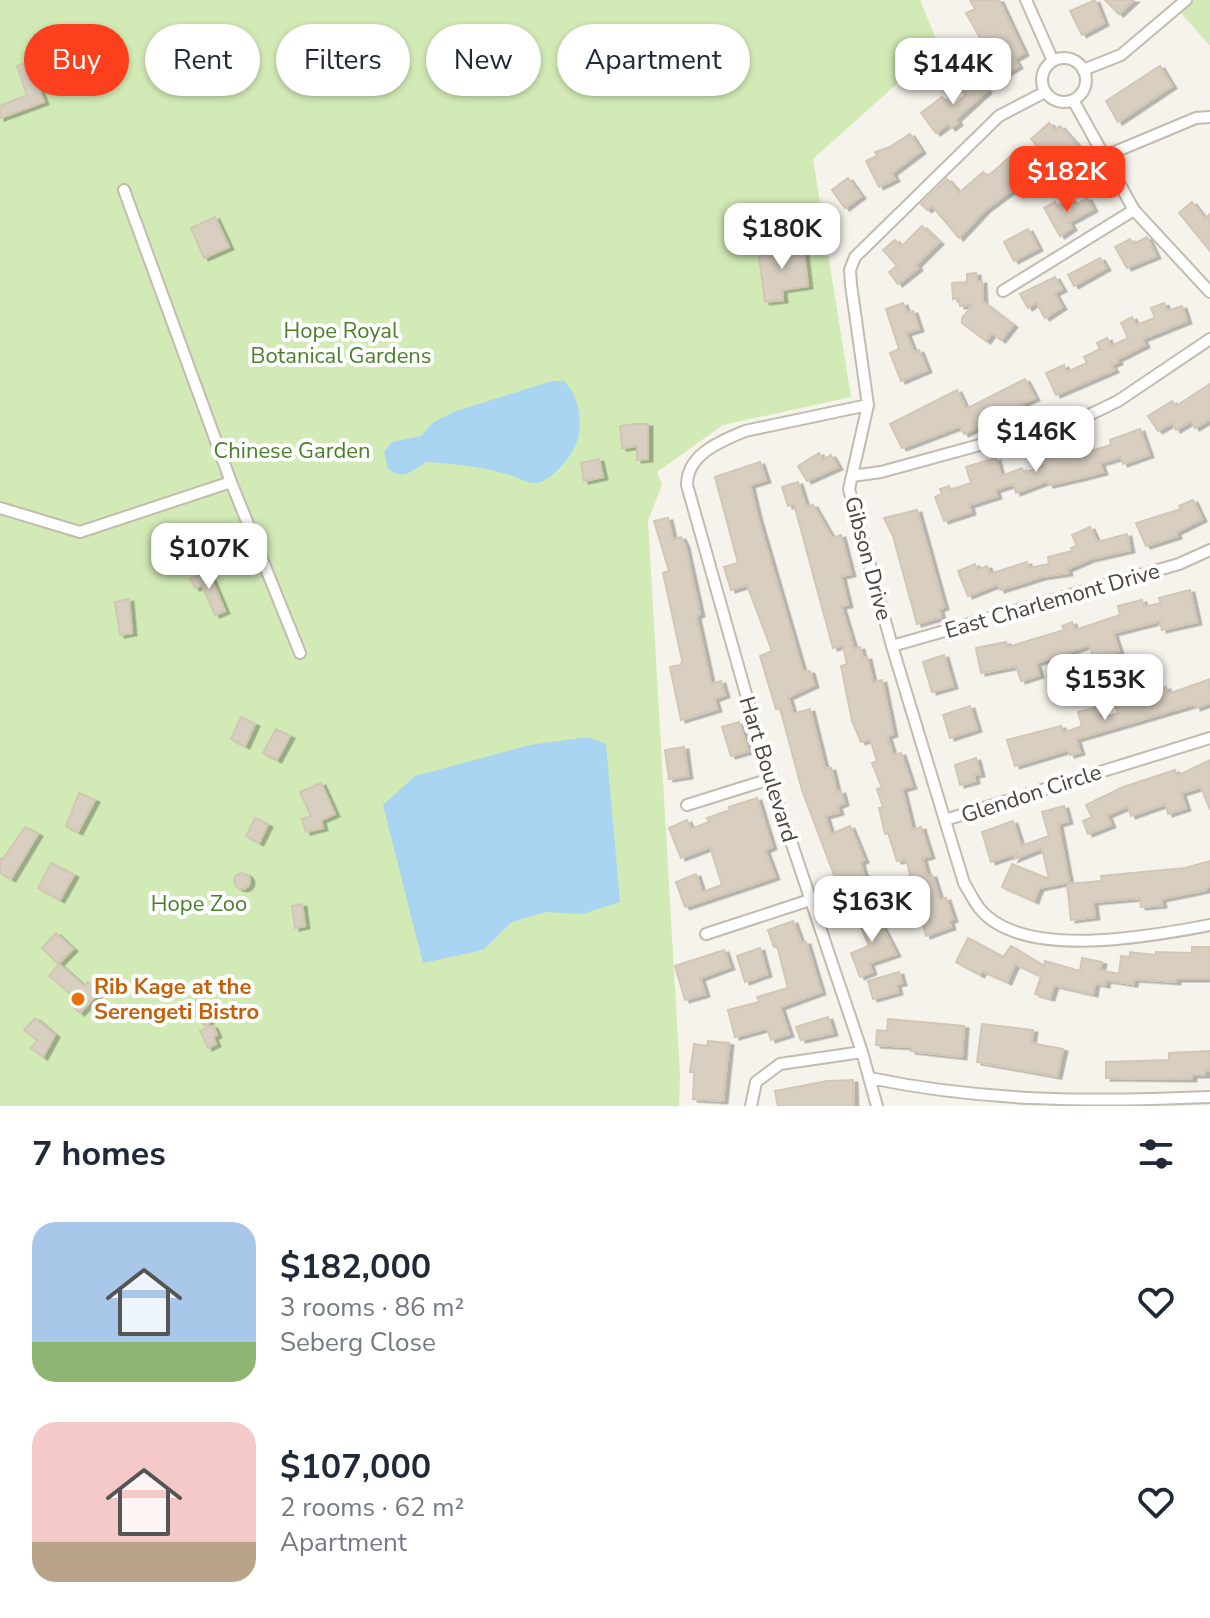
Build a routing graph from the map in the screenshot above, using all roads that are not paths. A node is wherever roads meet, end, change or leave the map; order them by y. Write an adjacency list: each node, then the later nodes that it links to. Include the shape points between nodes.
1 (1026, 0): 3 (street)
2 (1186, 0): 4 (street, via 1121,55)
3 (1053, 61): 4 (street, via 1074,61); 5 (street, via 1042,78)
4 (1083, 70): 6 (street, via 1083,91)
5 (1045, 92): 6 (street, via 1054,100); 14 (street, Gibson Drive, via 999,116 855,257 851,285)
6 (1073, 100): 8 (street)
7 (1210, 117): 8 (street)
8 (1105, 156): 10 (street)
9 (124, 190): 16 (street)
10 (1134, 210): 11 (street); 12 (street)
11 (1003, 291)
12 (1210, 292)
13 (1210, 339): 15 (street, via 1089,415)
14 (868, 405): 15 (street, Gibson Drive); 22 (street, Hart Boulevard, via 745,431 696,459 687,474)
15 (852, 476): 19 (street, Gibson Drive, via 849,489)
16 (231, 482): 17 (street, via 80,532); 20 (street)
17 (0, 508)
18 (1210, 550): 19 (street, East Charlemont Drive, via 1179,564)
19 (892, 646): 24 (street, Gibson Drive)
20 (300, 653)
21 (1210, 738): 24 (street, Glendon Circle)
22 (770, 779): 23 (street); 25 (street, Hart Boulevard)
23 (687, 805)
24 (945, 820): 26 (street, Glendon Circle, via 964,883 980,910 1002,926 1043,938 1112,943)
25 (810, 900): 27 (street); 28 (street, Hart Boulevard)
26 (1210, 925)
27 (706, 934)
28 (862, 1052): 29 (street, Hart Boulevard); 31 (street, via 780,1064 756,1082)
29 (870, 1078): 30 (street, via 925,1089 1074,1102); 32 (street, Hart Boulevard)
30 (1210, 1097)
31 (751, 1106)
32 (877, 1106)

